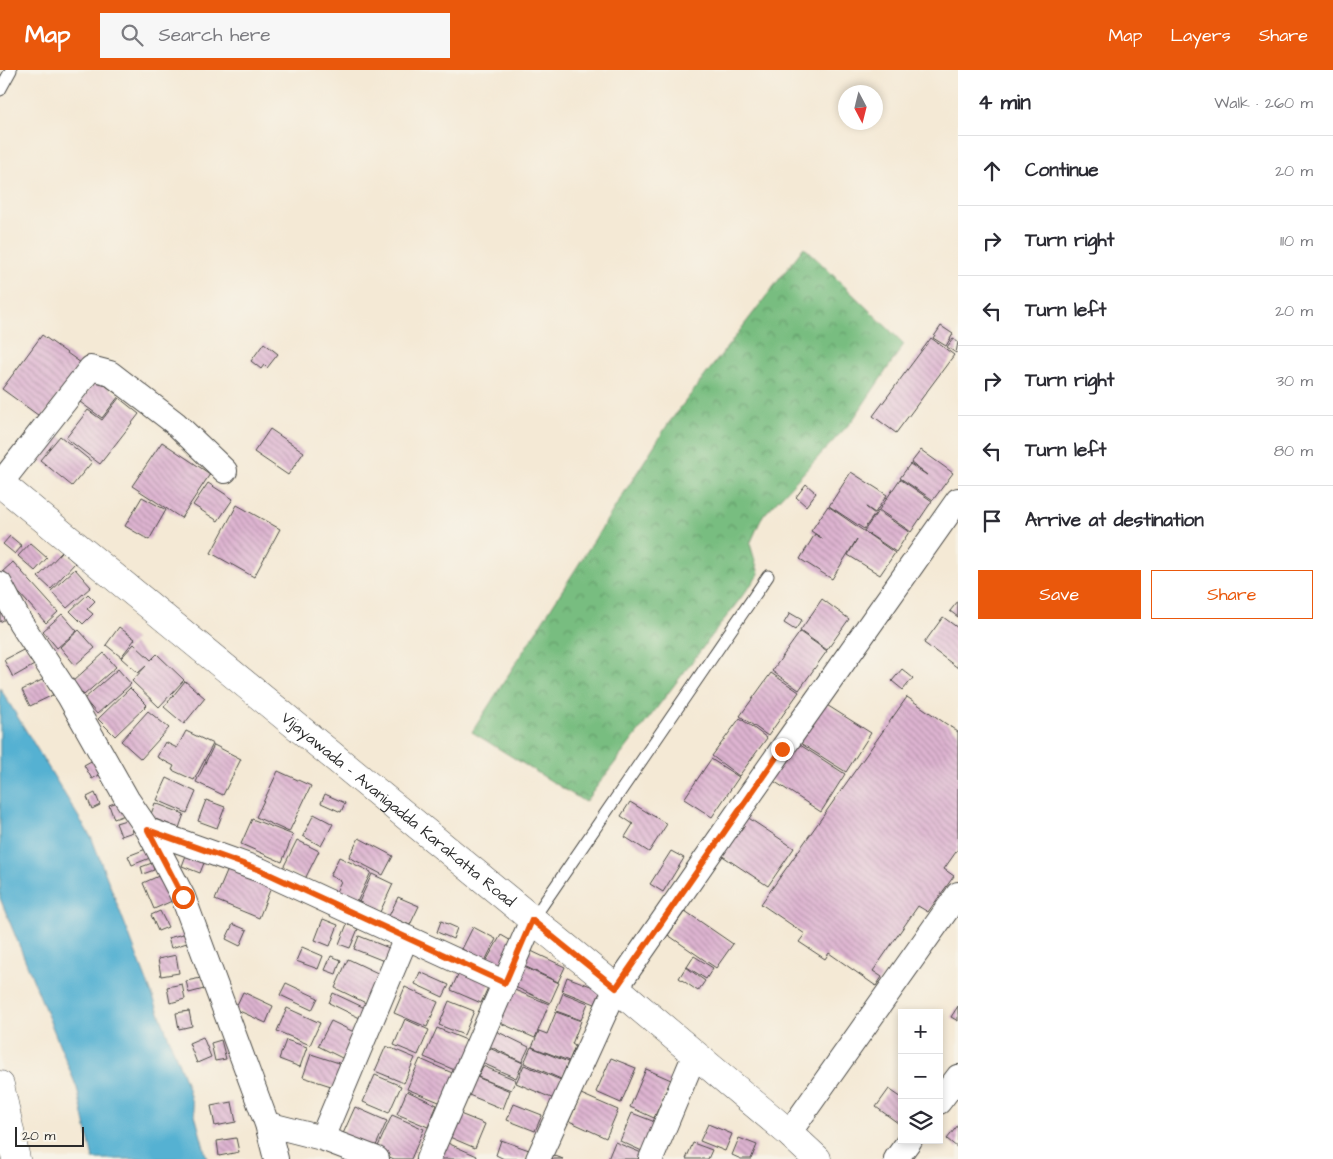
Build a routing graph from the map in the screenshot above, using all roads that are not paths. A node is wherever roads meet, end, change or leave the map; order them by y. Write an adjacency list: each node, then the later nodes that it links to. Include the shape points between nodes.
1 (11, 70): 2 (lane)
2 (0, 90)
3 (225, 471): 4 (street, via 175,423 110,373 91,368)
4 (0, 483): 10 (main road, Vijayawada - Avanigadda Karakatta Road)
5 (958, 500): 13 (street)
6 (768, 576): 10 (lane)
7 (0, 584): 8 (street)
8 (148, 830): 11 (street, via 260,870); 18 (street, via 183,897)
9 (958, 894): 19 (street)
10 (532, 920): 12 (street); 13 (main road, Vijayawada - Avanigadda Karakatta Road)
11 (406, 938): 12 (street); 20 (street)
12 (505, 983): 25 (street)
13 (616, 988): 14 (main road, Vijayawada - Avanigadda Karakatta Road); 26 (street)
14 (695, 1054): 19 (main road, Vijayawada - Avanigadda Karakatta Road); 27 (street)
15 (958, 1078): 17 (street)
16 (0, 1086): 22 (main road)
17 (941, 1099)
18 (267, 1124): 20 (street); 23 (street)
19 (789, 1133): 28 (main road, Vijayawada - Avanigadda Karakatta Road)
20 (322, 1138): 24 (street)
21 (907, 1144): 29 (street)
22 (16, 1159)
23 (276, 1159)
24 (377, 1159)
25 (428, 1159)
26 (538, 1159)
27 (651, 1159)
28 (817, 1159)
29 (896, 1159)

